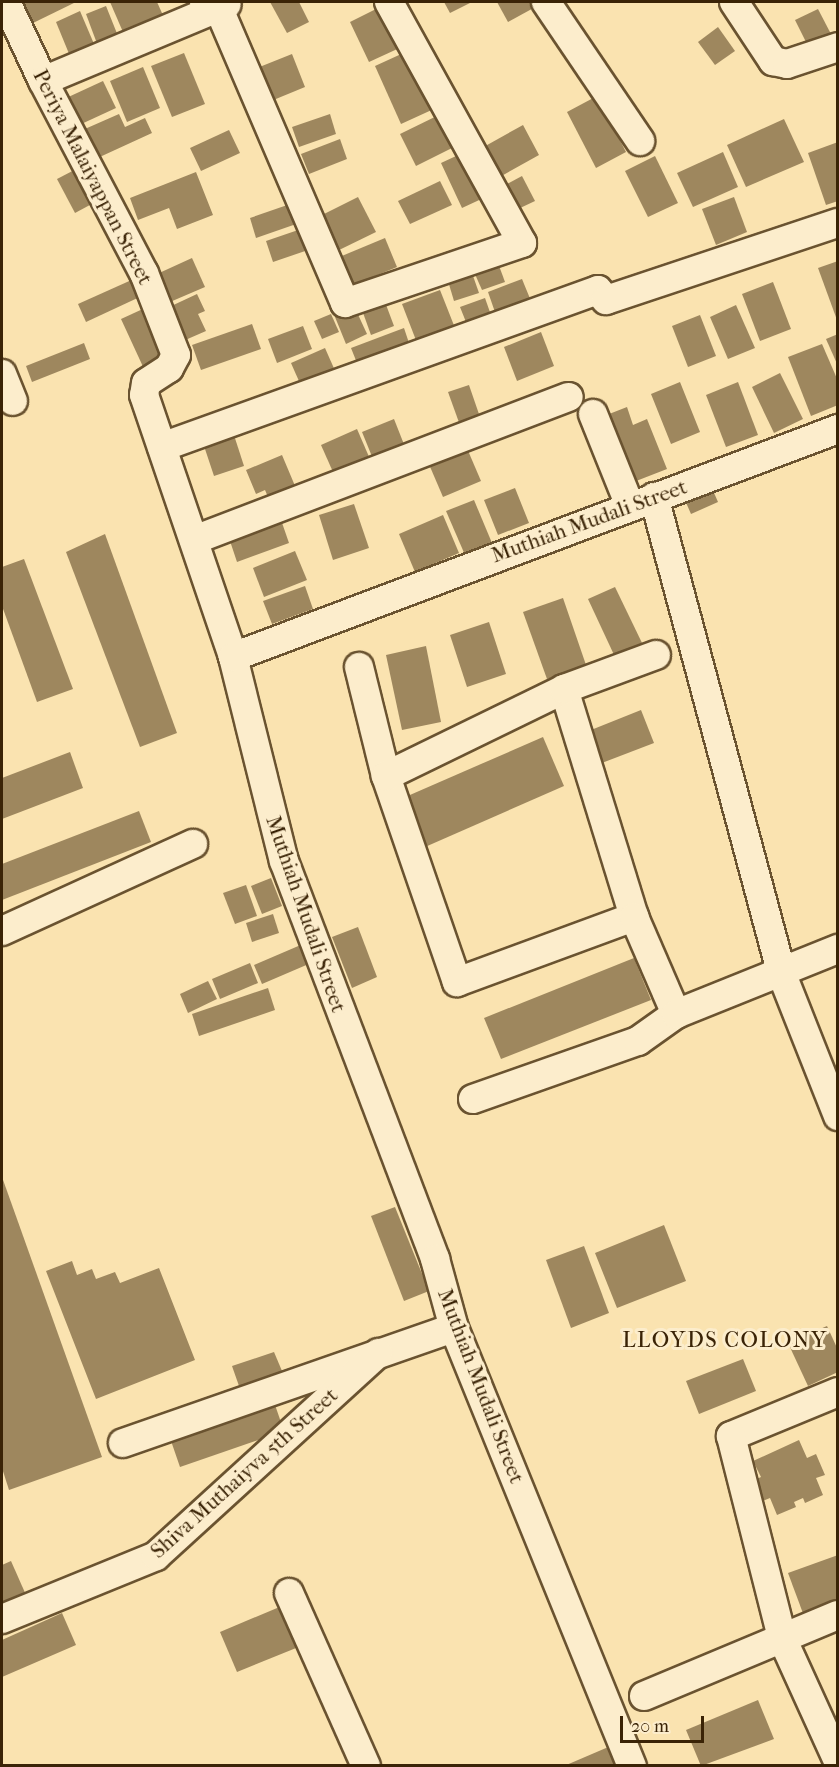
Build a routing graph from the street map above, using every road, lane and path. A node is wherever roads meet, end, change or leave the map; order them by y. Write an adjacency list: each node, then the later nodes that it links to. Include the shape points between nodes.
1 (6, 2): 7 (street, Periya Malaiyappan Street)
2 (389, 2): 5 (street, via 522,243 345,303)
3 (546, 2): 8 (street)
4 (734, 2): 6 (street, via 773,61 788,64)
5 (218, 4): 7 (street)
6 (837, 46)
7 (43, 81): 15 (street, Periya Malaiyappan Street, via 144,273 176,355 169,368 152,377 143,389)
8 (640, 141)
9 (837, 223): 15 (street, via 606,300 598,290)
10 (2, 374): 12 (street)
11 (569, 397): 17 (street)
12 (13, 401)
13 (593, 414): 16 (street)
14 (837, 429): 16 (street, Muthiah Mudali Street)
15 (162, 447): 17 (street)
16 (642, 501): 19 (street, Muthiah Mudali Street); 27 (street)
17 (194, 540): 19 (street)
18 (656, 655): 21 (street)
19 (233, 657): 31 (street, Muthiah Mudali Street, via 284,861 435,1259)
20 (359, 667): 22 (street)
21 (564, 689): 22 (street); 24 (street)
22 (386, 776): 24 (street, via 457,982)
23 (193, 844): 25 (street)
24 (634, 917): 28 (street)
25 (2, 931)
26 (837, 949): 27 (street)
27 (781, 972): 28 (street); 30 (street)
28 (676, 1014): 29 (street, via 639,1041)
29 (473, 1099)
30 (837, 1116)
31 (454, 1328): 32 (street); 42 (street, Muthiah Mudali Street)
32 (378, 1353): 34 (street); 37 (street, Shiva Muthaiyva 5th Street, via 156,1556)
33 (837, 1392): 38 (street, via 731,1436)
34 (123, 1443)
35 (289, 1593): 41 (street)
36 (837, 1615): 38 (street)
37 (2, 1619)
38 (782, 1638): 39 (street); 40 (street)
39 (644, 1696)
40 (837, 1761)
41 (366, 1766)
42 (632, 1766)

